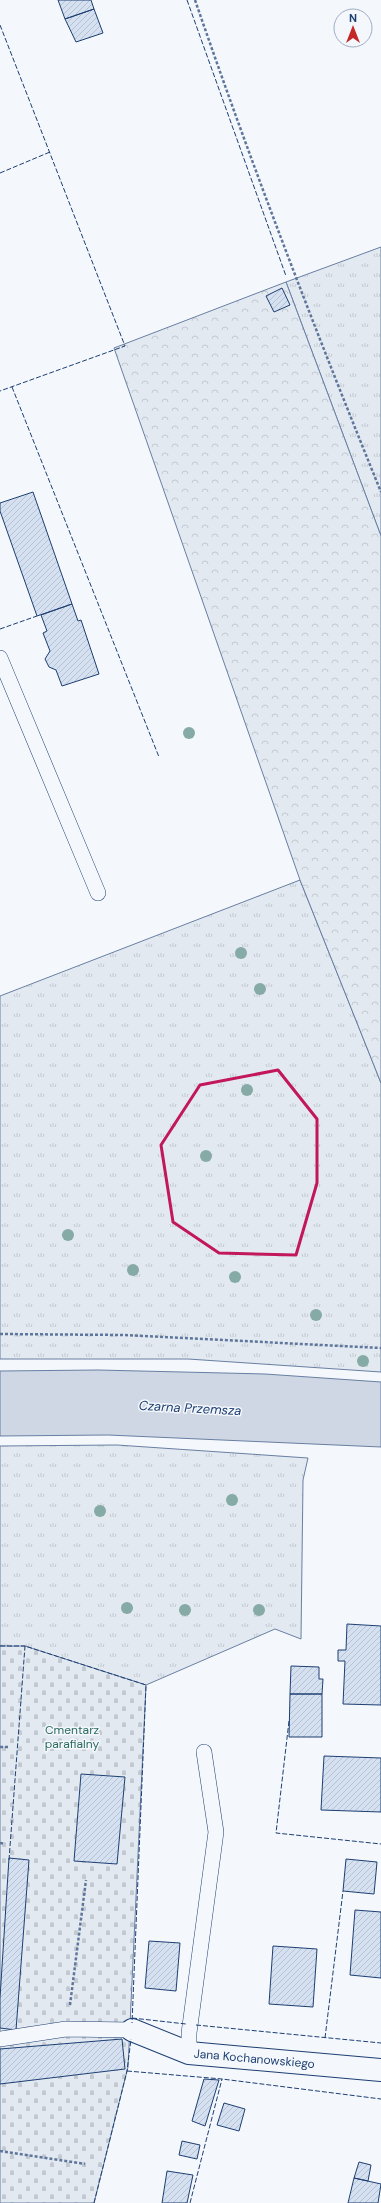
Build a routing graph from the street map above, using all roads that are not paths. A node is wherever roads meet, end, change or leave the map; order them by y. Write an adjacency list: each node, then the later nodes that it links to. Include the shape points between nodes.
1 (0, 658): 2 (lane)
2 (98, 893)
3 (204, 1752): 6 (lane, via 216,1832)
4 (132, 2030): 5 (lane, via 66,2029); 6 (street, Jana Kochanowskiego)
5 (0, 2039)
6 (189, 2053): 7 (street, Jana Kochanowskiego)
7 (381, 2070)

